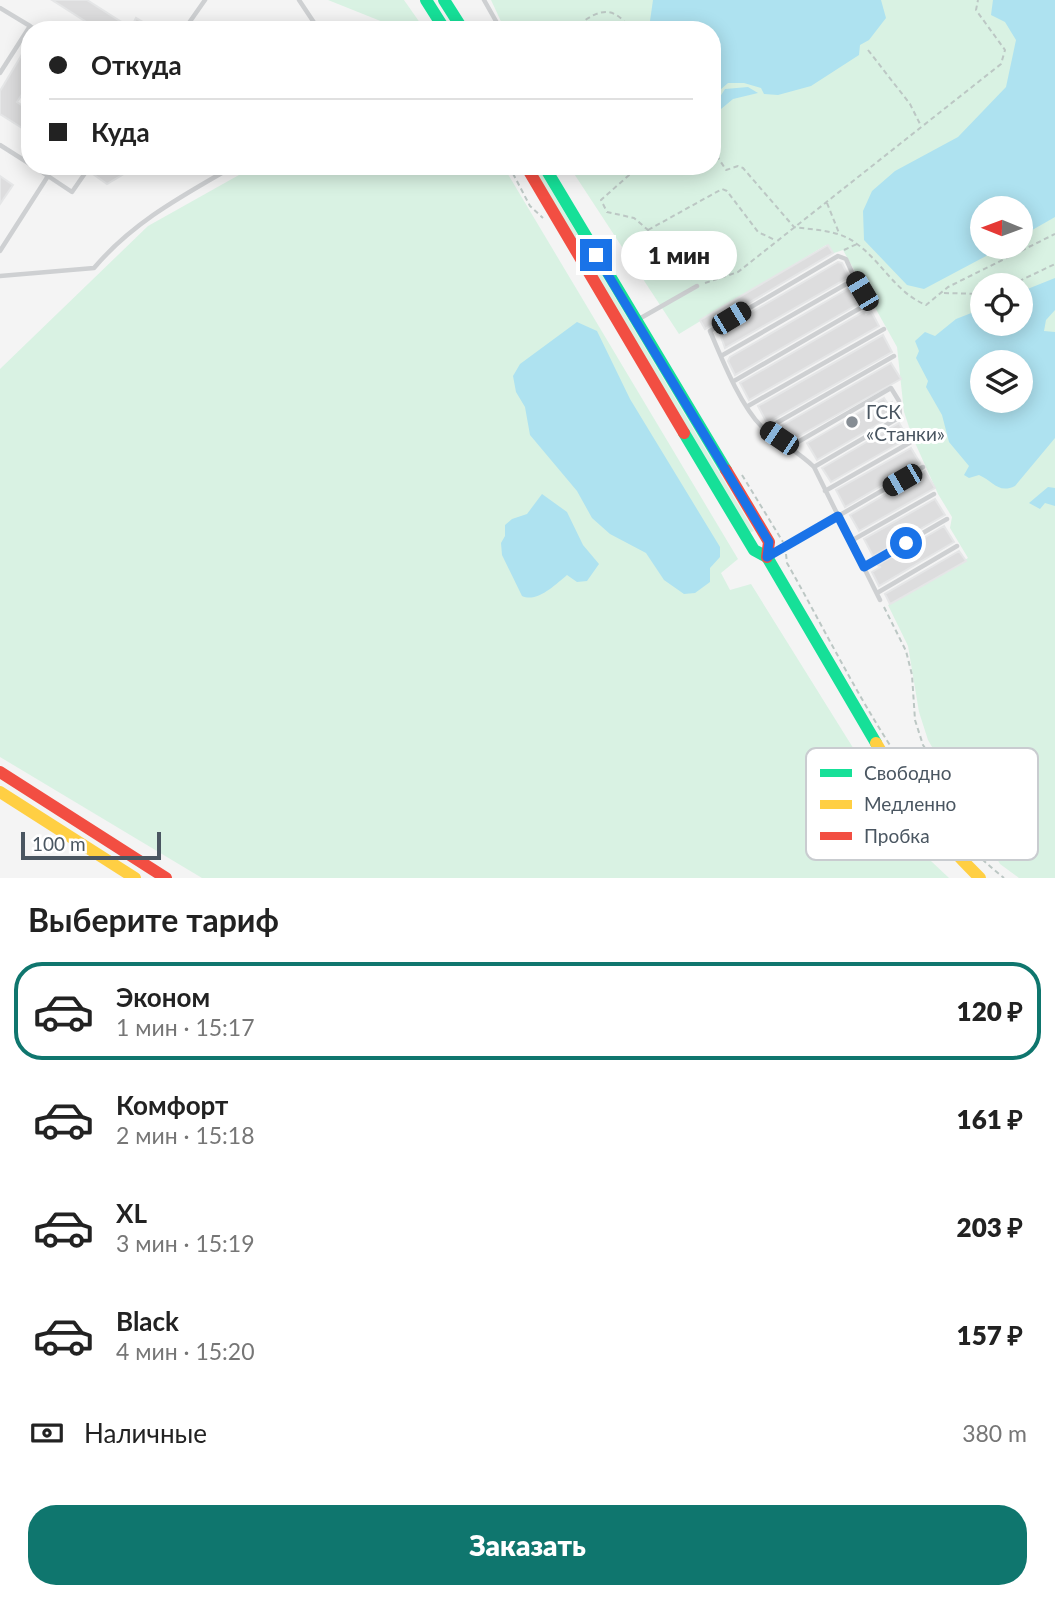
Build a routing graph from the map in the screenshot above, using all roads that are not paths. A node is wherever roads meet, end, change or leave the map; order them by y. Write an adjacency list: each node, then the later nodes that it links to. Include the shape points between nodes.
1 (205, 0): 8 (lane)
2 (299, 0): 9 (lane)
3 (426, 0): 10 (main road)
4 (444, 0): 11 (main road)
5 (484, 0): 12 (lane)
6 (0, 8): 7 (lane)
7 (22, 21)
8 (190, 21)
9 (313, 21)
10 (439, 21)
11 (457, 21)
12 (496, 21)
13 (21, 40): 14 (lane)
14 (0, 73)
15 (0, 145): 16 (lane)
16 (21, 159)
17 (84, 175): 21 (lane, via 72,192)
18 (218, 175): 23 (lane, via 154,212 94,268)
19 (531, 175): 43 (main road, via 746,538 754,550)
20 (549, 175): 26 (main road)
21 (48, 176): 22 (lane)
22 (0, 251)
23 (0, 276)
24 (855, 279): 28 (lane); 28 (lane, via 846,259 838,256 710,331); 30 (lane, via 869,303)
25 (697, 286): 26 (lane)
26 (635, 321): 43 (main road, via 769,542)
27 (884, 329): 31 (lane)
28 (721, 356): 30 (lane)
29 (894, 356): 32 (lane)
30 (734, 381): 31 (lane)
31 (748, 406): 32 (lane)
32 (766, 429): 34 (lane)
33 (911, 442): 37 (lane)
34 (791, 446): 35 (lane); 35 (lane, via 891,388 899,401 900,417)
35 (814, 467): 37 (lane)
36 (923, 467): 39 (lane)
37 (825, 491): 39 (lane)
38 (934, 494): 41 (lane)
39 (838, 516): 41 (lane); 43 (lane)
40 (947, 519): 44 (lane)
41 (851, 541): 44 (lane)
42 (957, 547): 45 (lane)
43 (767, 557): 47 (main road)
44 (864, 567): 45 (lane)
45 (877, 593): 46 (lane)
46 (880, 600)
47 (879, 748)
48 (0, 772): 52 (main road)
49 (0, 792): 51 (main road)
50 (960, 860): 53 (main road)
51 (135, 878)
52 (166, 878)
53 (980, 878)

